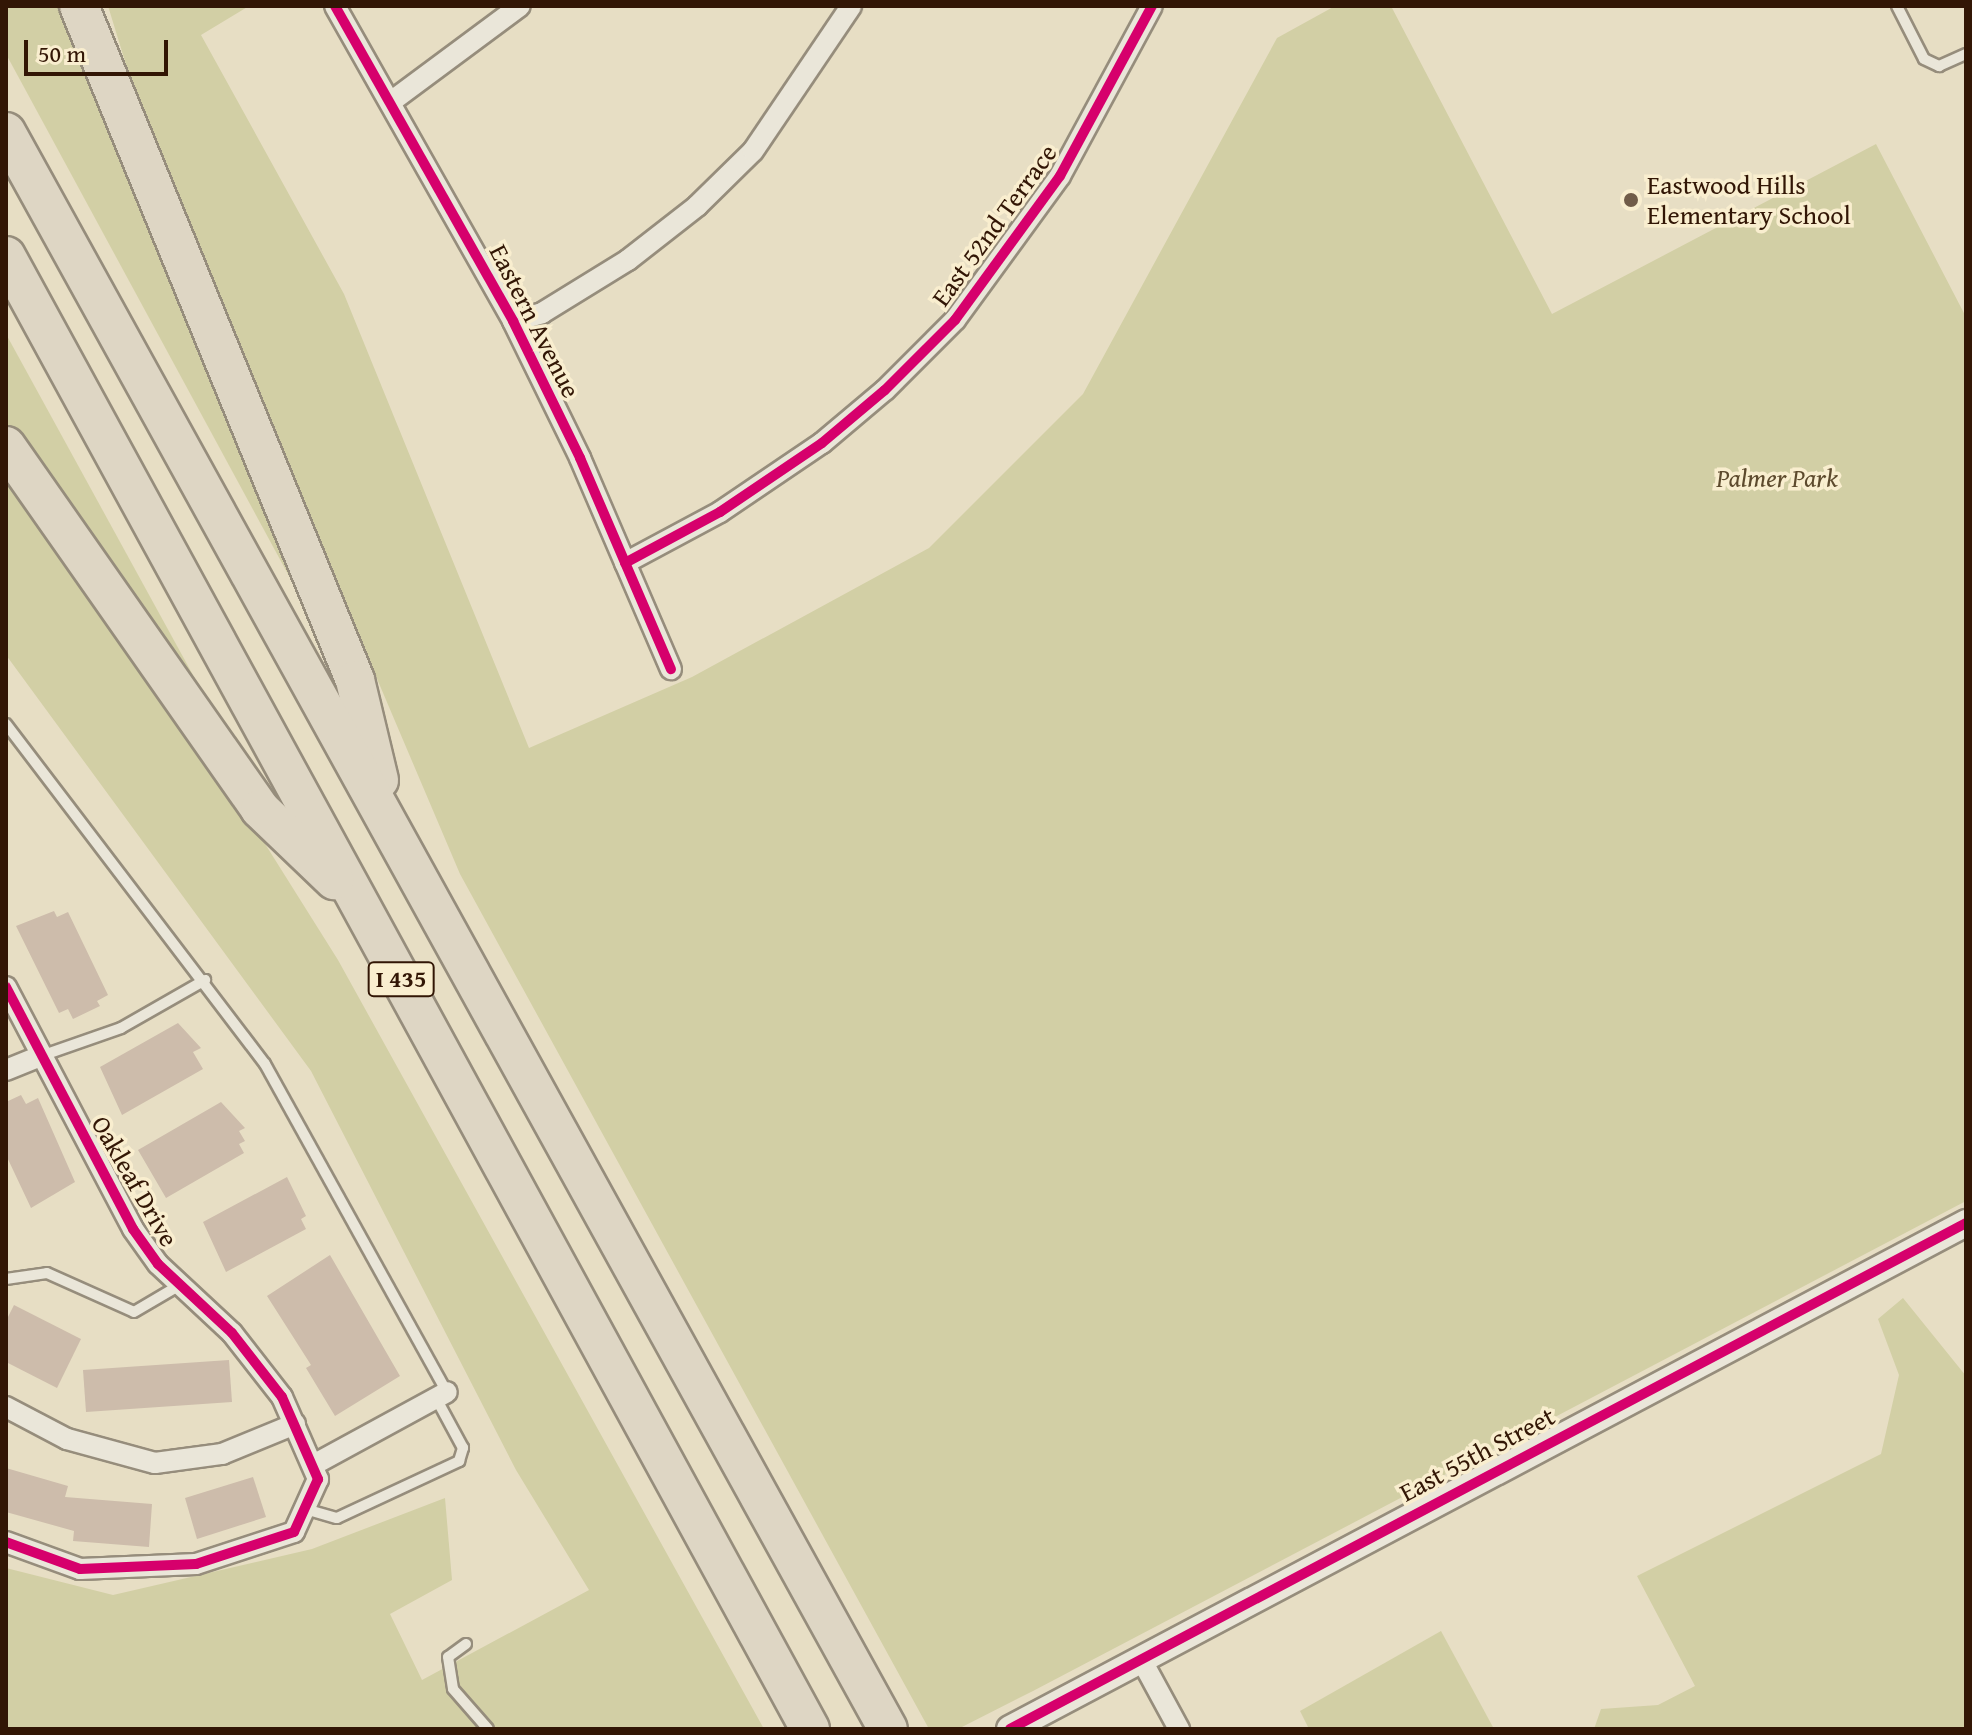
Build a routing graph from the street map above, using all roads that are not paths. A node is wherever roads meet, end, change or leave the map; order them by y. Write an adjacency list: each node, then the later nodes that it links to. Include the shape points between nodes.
1 (335, 6): 8 (street, Eastern Avenue)
2 (520, 6): 8 (street)
3 (851, 6): 11 (street, via 753,151 697,206 628,260 542,313)
4 (1152, 6): 13 (street, East 52nd Terrace, via 1060,176 955,320 822,443 720,512)
5 (1897, 6): 7 (lane, via 1924,59 1939,66)
6 (84, 12): 16 (highway, via 355,680)
7 (1966, 54)
8 (392, 101): 11 (street, Eastern Avenue)
9 (6, 132): 16 (highway, I 435)
10 (6, 256): 17 (highway, I 435)
11 (513, 321): 13 (street, Eastern Avenue)
12 (6, 446): 17 (highway, via 260,809)
13 (625, 563): 14 (street, Eastern Avenue)
14 (671, 669)
15 (6, 724): 18 (lane)
16 (391, 829): 35 (highway, I 435)
17 (361, 906): 33 (highway, I 435)
18 (205, 980): 20 (lane, via 121,1028); 25 (lane, via 265,1064)
19 (6, 987): 20 (street, Oakleaf Drive)
20 (41, 1056): 21 (street); 24 (street, Oakleaf Drive, via 133,1229)
21 (6, 1070)
22 (1966, 1223): 32 (street, East 55th Street)
23 (6, 1279): 24 (lane, via 47,1273 134,1312)
24 (181, 1285): 27 (street, Oakleaf Drive, via 232,1333 282,1397)
25 (442, 1395): 28 (street); 29 (lane, via 463,1448 459,1461 337,1518)
26 (6, 1407): 27 (street, via 67,1439 155,1463 222,1454)
27 (295, 1424): 28 (street, Oakleaf Drive)
28 (315, 1464): 29 (street, via 318,1479)
29 (305, 1509): 30 (street, via 294,1532 196,1564 80,1569)
30 (6, 1542)
31 (466, 1644): 34 (lane, via 448,1657 453,1689)
32 (1141, 1659): 36 (street, East 55th Street); 37 (street)
33 (803, 1715)
34 (488, 1729)
35 (888, 1729)
36 (1010, 1729)
37 (1179, 1729)

